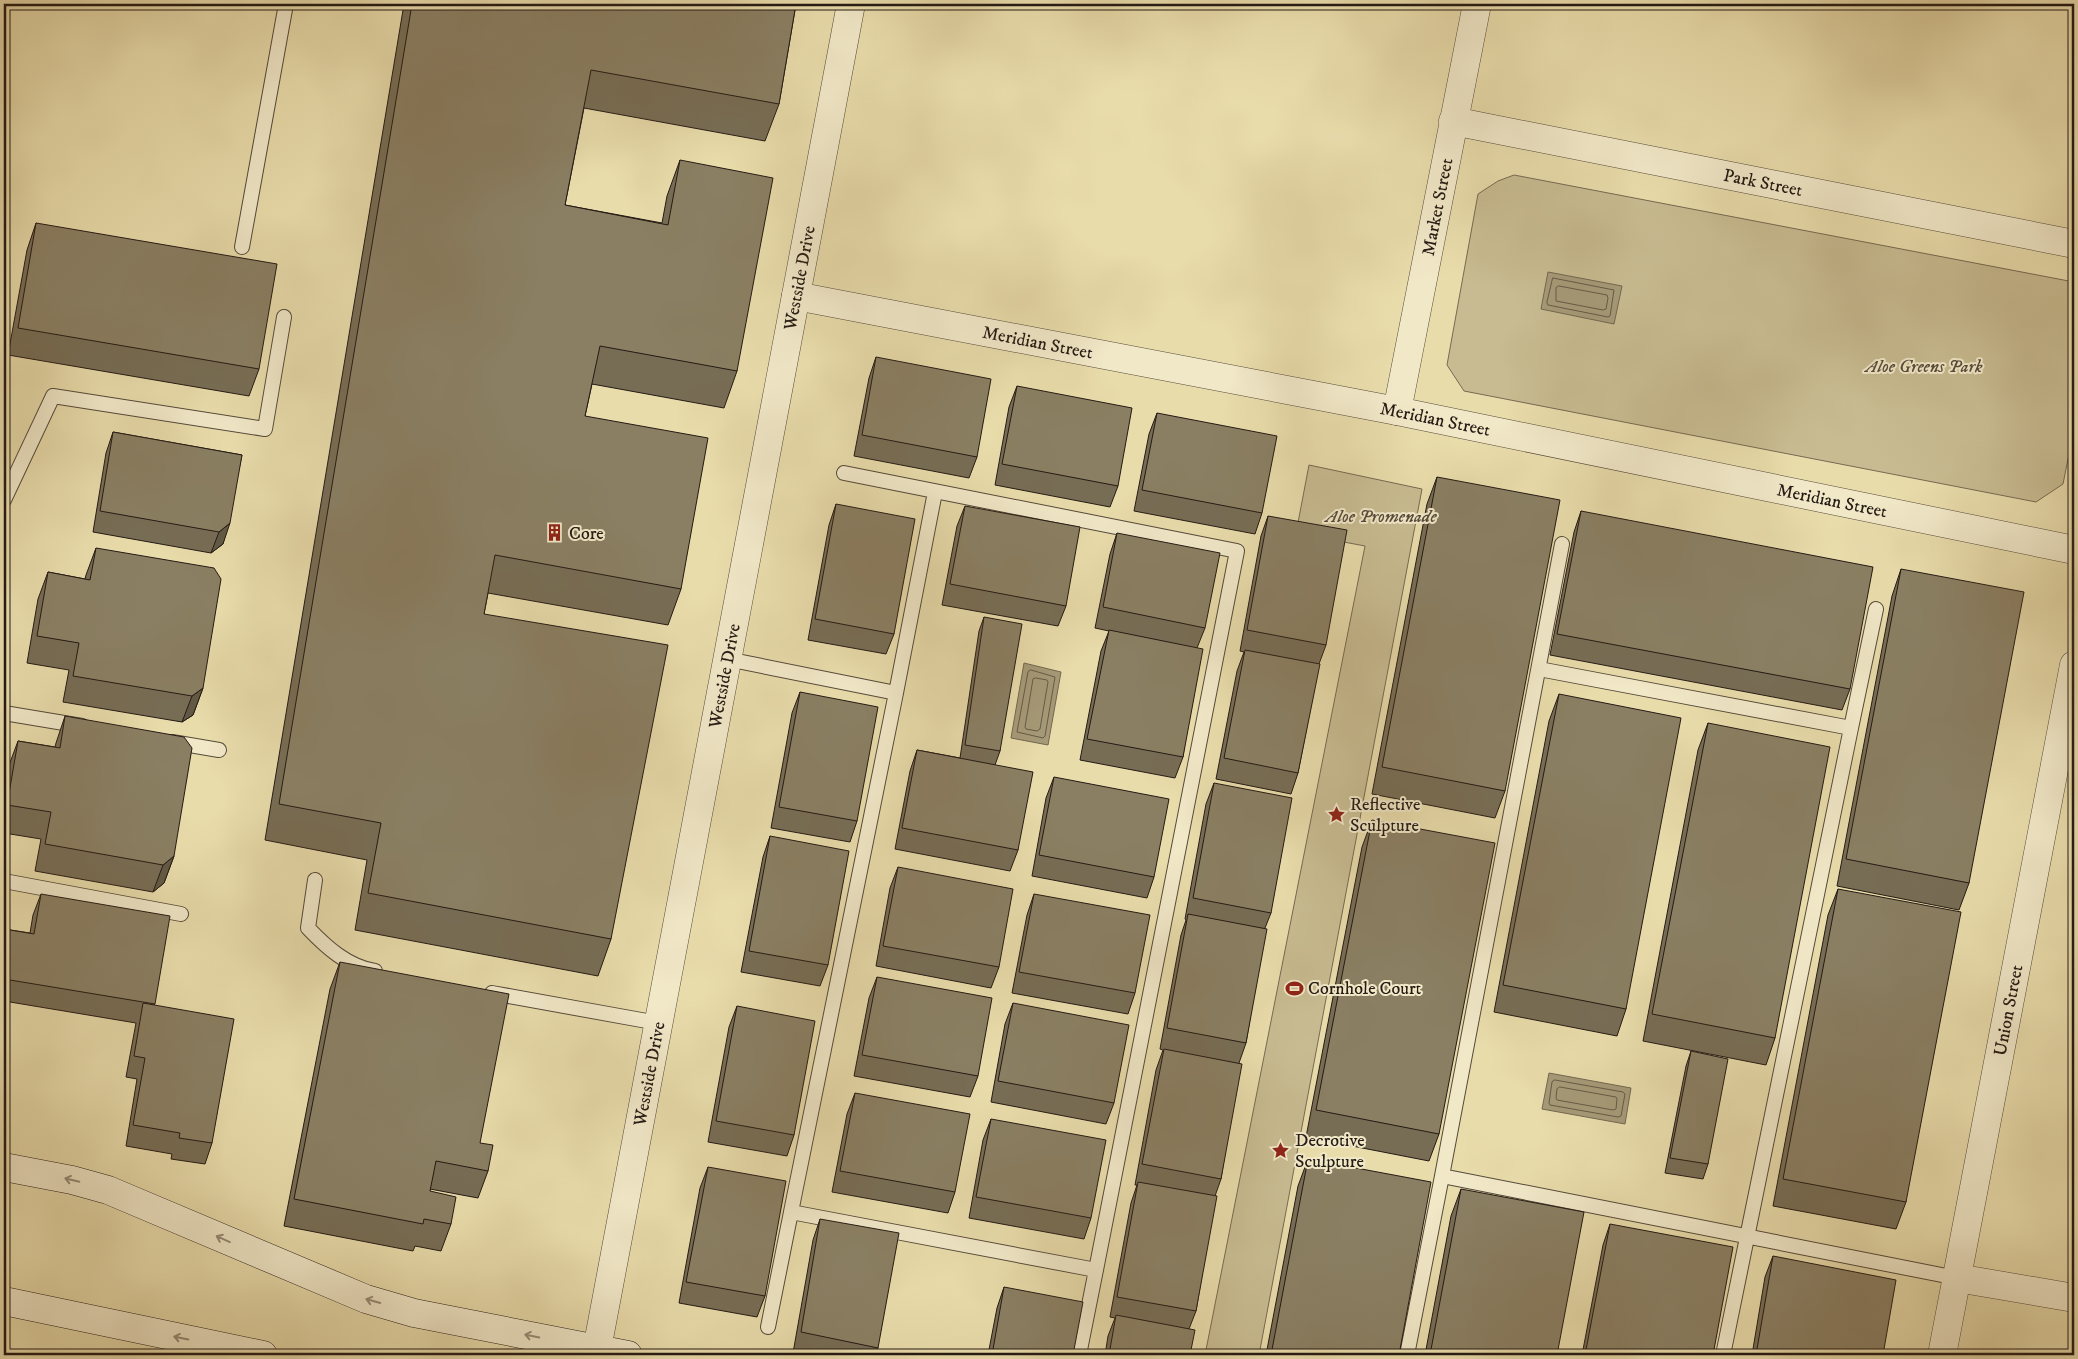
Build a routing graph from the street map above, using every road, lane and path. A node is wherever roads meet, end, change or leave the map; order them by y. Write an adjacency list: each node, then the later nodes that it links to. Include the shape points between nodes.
1 (286, 4): 6 (lane)
2 (851, 4): 7 (street, Westside Drive)
3 (1477, 4): 4 (street, Market Street)
4 (1453, 120): 5 (street, Park Street); 9 (street, Market Street)
5 (2074, 244)
6 (242, 247)
7 (796, 296): 9 (street, Meridian Street); 16 (street, Westside Drive)
8 (284, 317): 12 (lane, via 265,429 53,396)
9 (1397, 412): 14 (street, Meridian Street)
10 (844, 473): 11 (lane)
11 (935, 492): 19 (lane); 35 (lane, via 1237,551)
12 (4, 500)
13 (1562, 544): 18 (lane)
14 (2074, 550)
15 (1876, 610): 22 (lane)
16 (728, 659): 19 (lane); 30 (street, Westside Drive)
17 (2074, 665): 36 (street, Union Street)
18 (1539, 669): 22 (lane); 32 (lane)
19 (896, 693): 33 (lane)
20 (4, 713): 21 (lane)
21 (92, 728)
22 (1851, 728): 34 (lane)
23 (160, 740): 24 (lane)
24 (219, 750)
25 (315, 880): 28 (lane, via 308,928 330,950 367,970)
26 (4, 882): 27 (lane)
27 (181, 914)
28 (386, 974)
29 (474, 990): 30 (lane)
30 (658, 1023): 40 (street, Westside Drive)
31 (4, 1167): 40 (street, one-way to 31, via 414,1313 366,1299 108,1190)
32 (1442, 1176): 34 (lane); 44 (lane)
33 (791, 1212): 35 (lane); 39 (lane)
34 (1748, 1236): 36 (lane); 45 (lane)
35 (1096, 1270): 43 (lane)
36 (1957, 1278): 37 (street); 46 (street, Union Street)
37 (2074, 1298)
38 (13, 1303): 41 (street, one-way to 38)
39 (768, 1327)
40 (597, 1349): 42 (street)
41 (263, 1355)
42 (628, 1355)
43 (1080, 1355)
44 (1407, 1355)
45 (1724, 1355)
46 (1942, 1355)

